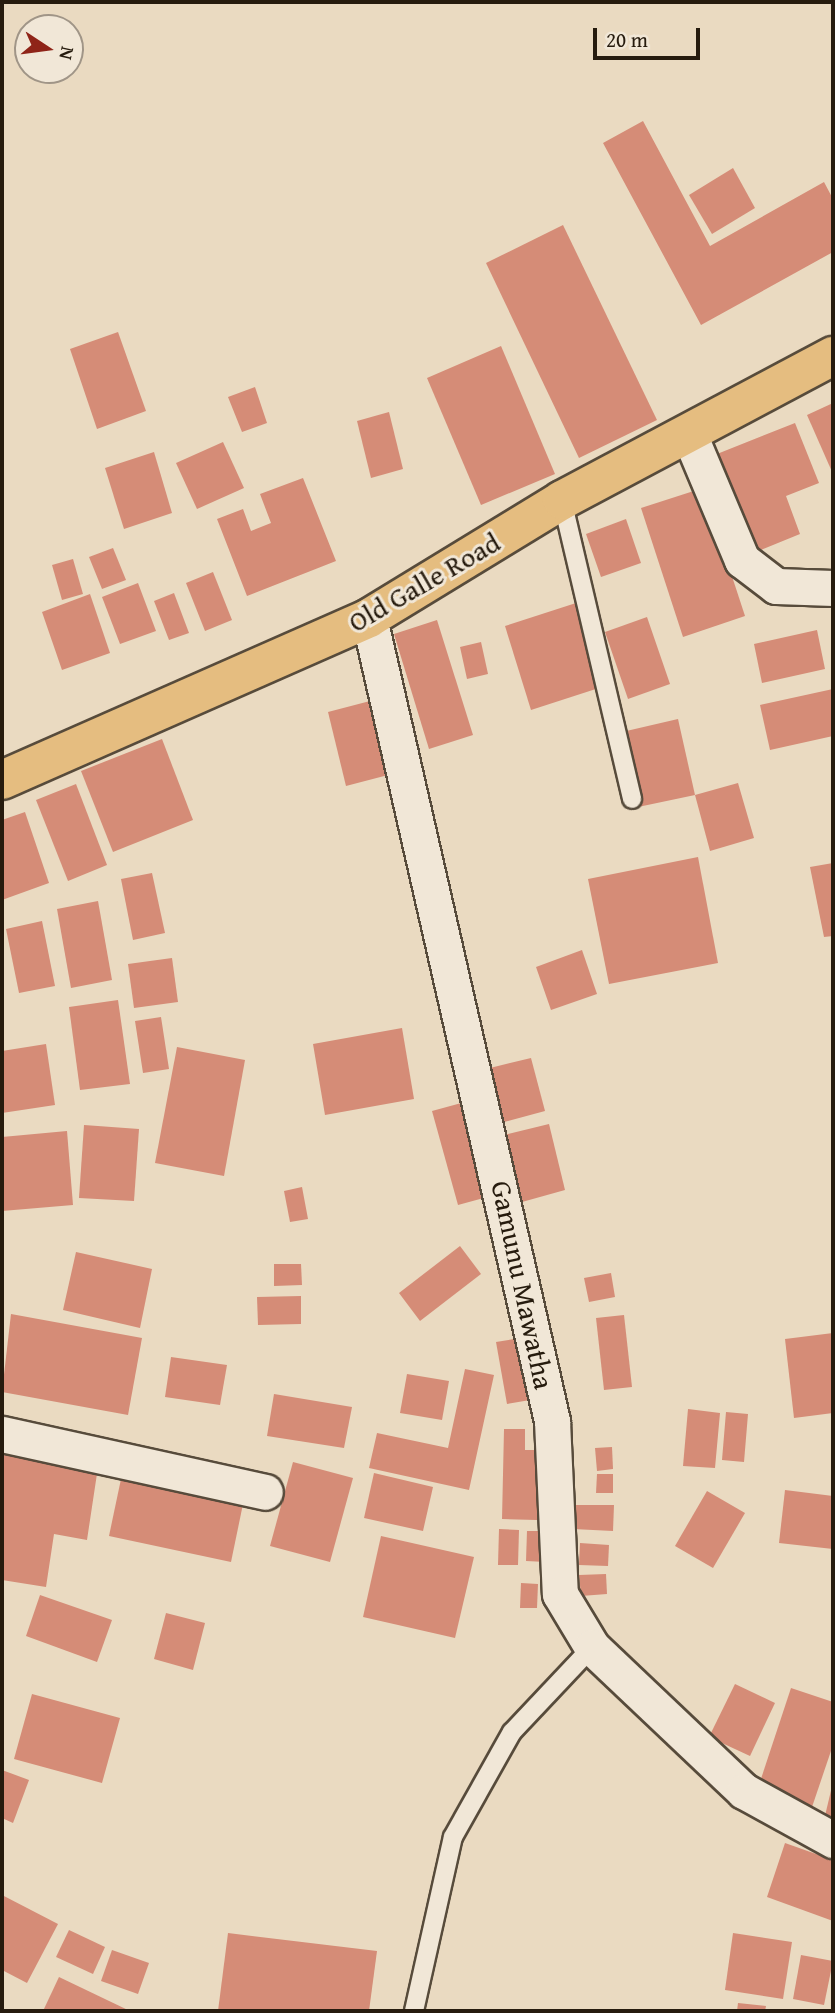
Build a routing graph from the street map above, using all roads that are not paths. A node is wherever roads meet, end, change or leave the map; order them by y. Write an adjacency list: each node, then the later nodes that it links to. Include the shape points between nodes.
1 (833, 356): 2 (highway, Old Galle Road)
2 (689, 434): 3 (highway, Old Galle Road); 4 (street, via 742,560 776,586)
3 (562, 500): 5 (highway, Old Galle Road); 7 (lane)
4 (833, 588)
5 (369, 618): 6 (highway, Old Galle Road); 10 (street, Gamunu Mawatha, via 551,1421 560,1594)
6 (2, 780)
7 (632, 799)
8 (2, 1434): 9 (street)
9 (265, 1492)
10 (592, 1647): 11 (street, Gamunu Mawatha, via 744,1791); 12 (lane, via 512,1732 453,1837)
11 (833, 1840)
12 (414, 2011)

